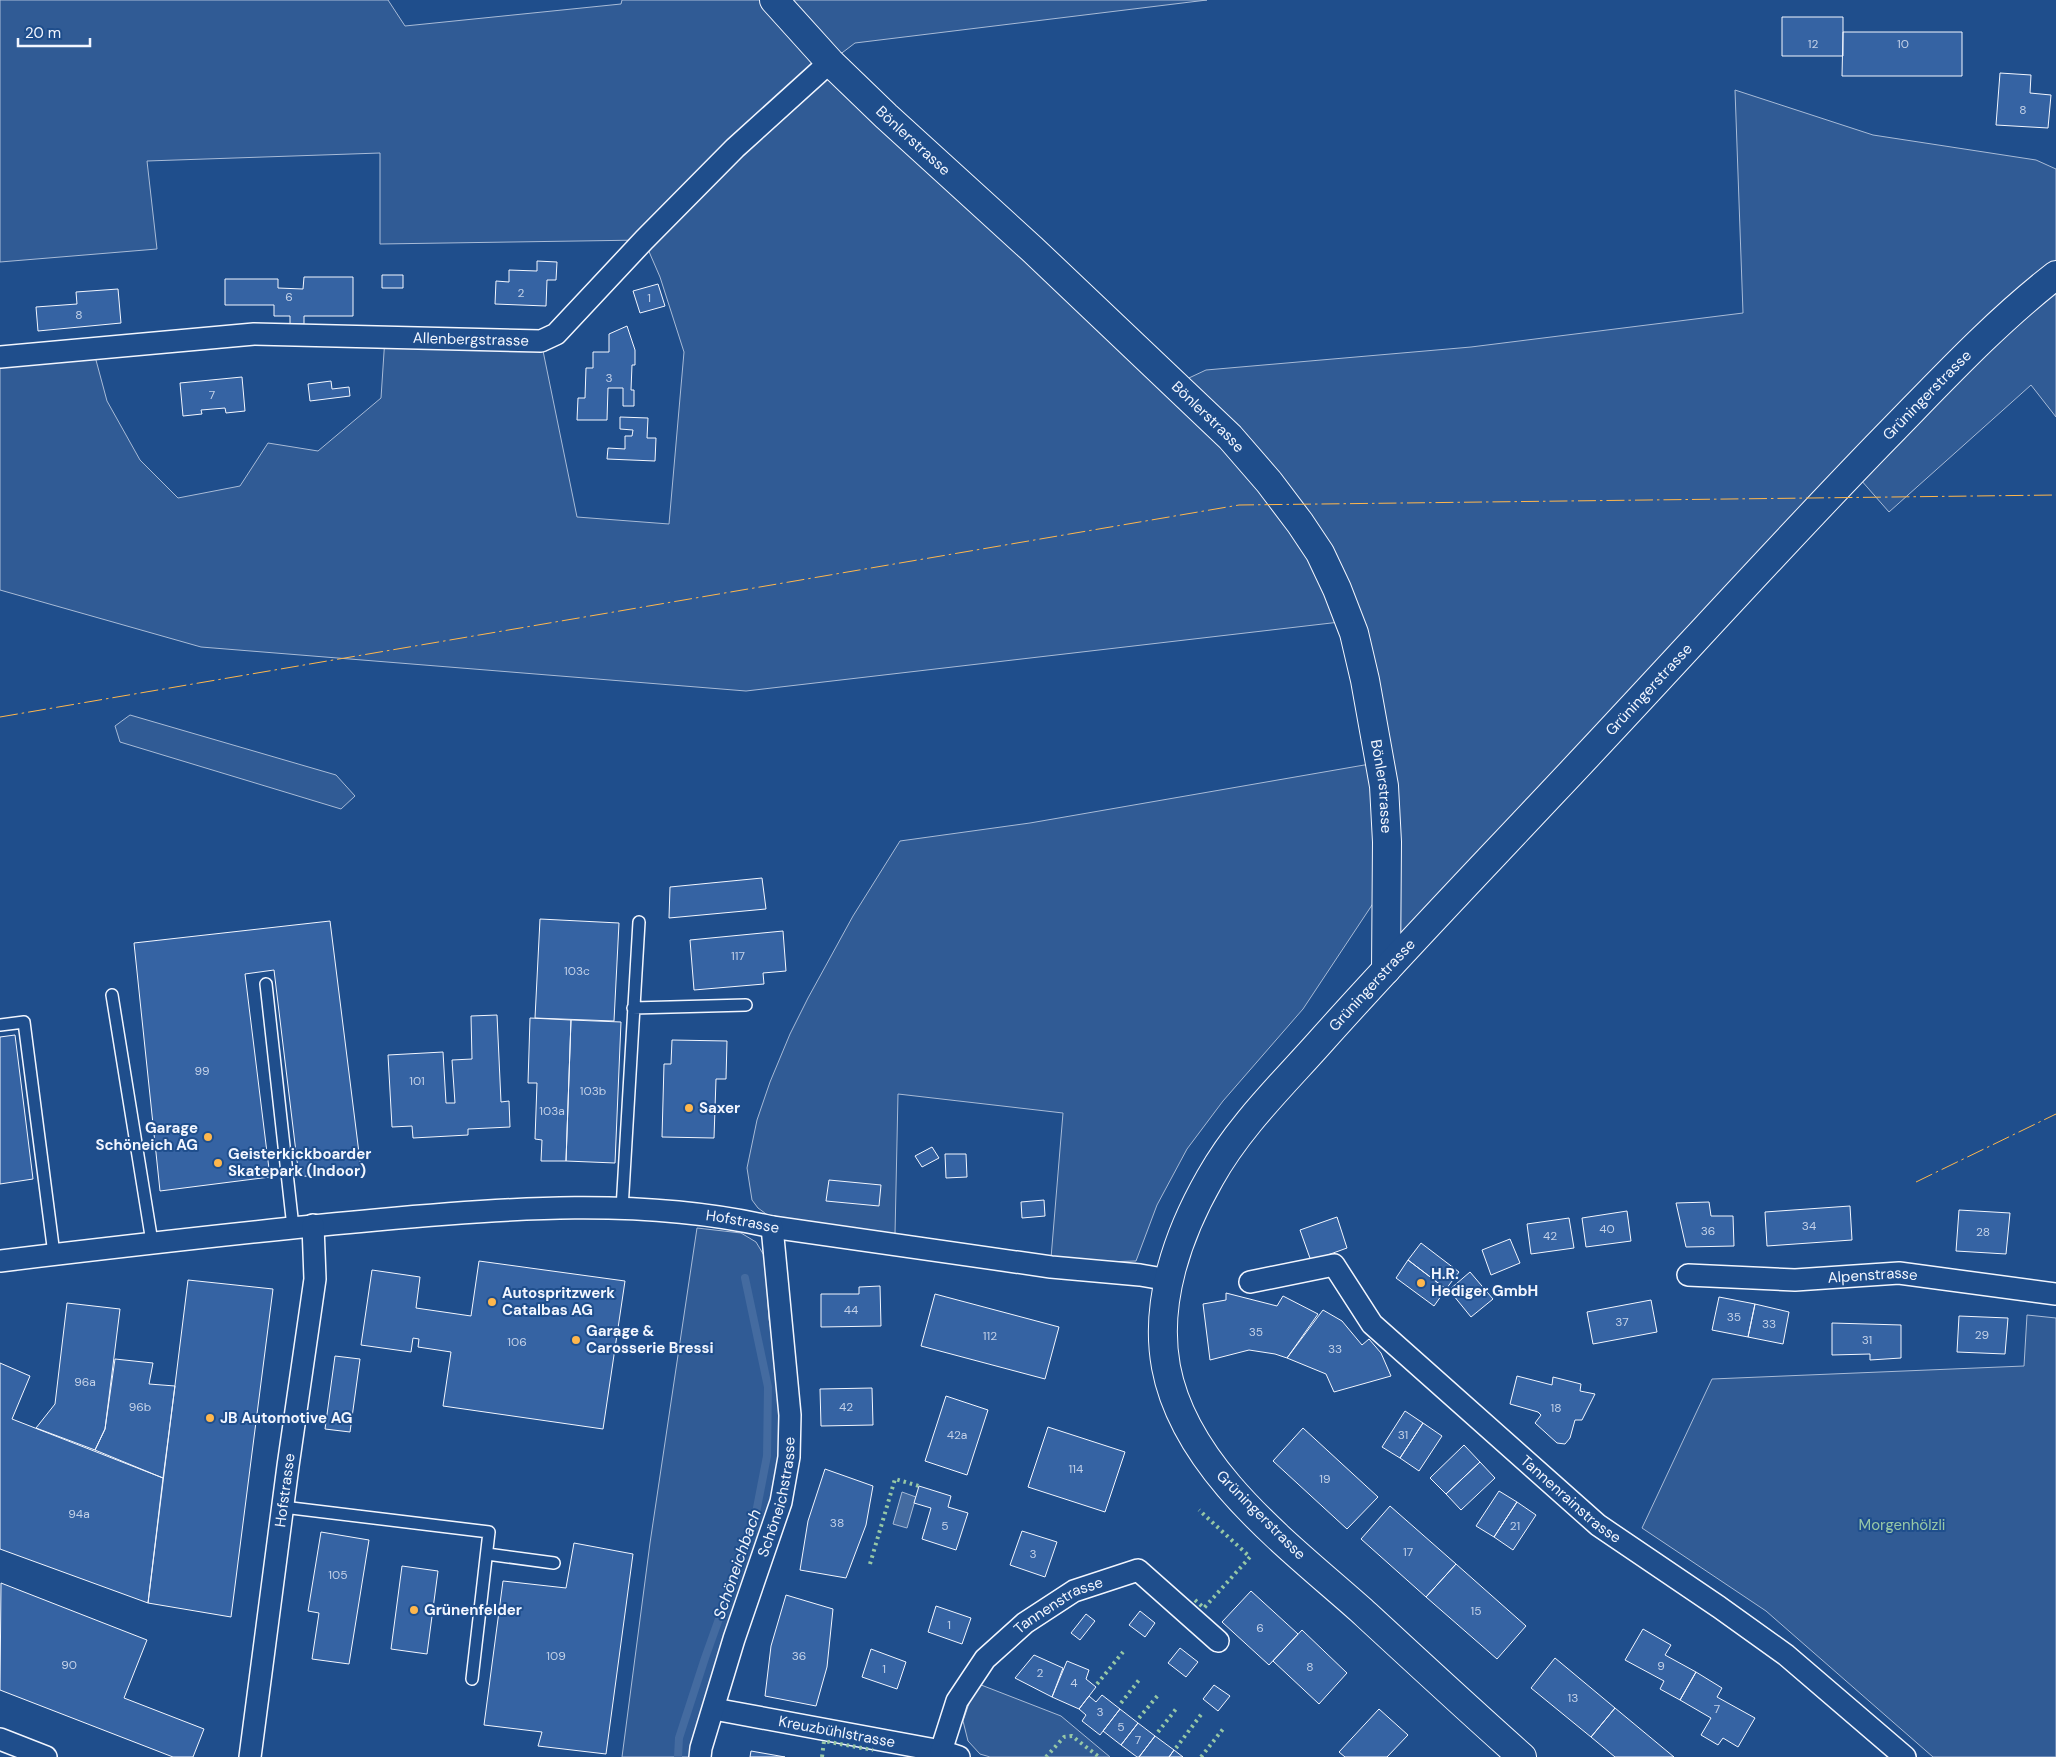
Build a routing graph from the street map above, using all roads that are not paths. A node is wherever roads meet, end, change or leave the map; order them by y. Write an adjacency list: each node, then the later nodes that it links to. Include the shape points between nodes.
1 (774, 0): 2 (main road, Bönlerstrasse)
2 (830, 62): 4 (street, Allenbergstrasse, via 735,148 556,334 541,341 254,334); 6 (main road, Bönlerstrasse, via 1230,437 1269,482 1320,553 1354,633 1384,786 1388,842)
3 (2056, 275): 6 (main road, Grüningerstrasse, via 1986,335 1860,464)
4 (0, 357)
5 (639, 922): 10 (lane)
6 (1386, 970): 19 (main road, Grüningerstrasse, via 1259,1110 1229,1148 1194,1209)
7 (266, 984): 13 (lane)
8 (112, 995): 15 (lane)
9 (746, 1004): 10 (lane)
10 (633, 1008): 12 (lane)
11 (0, 1025): 16 (lane, via 24,1022)
12 (622, 1209): 13 (street, Hofstrasse, via 495,1209); 14 (street, Hofstrasse, via 697,1214)
13 (303, 1226): 15 (street, Hofstrasse); 22 (street, Hofstrasse, via 315,1279)
14 (772, 1227): 19 (street, Hofstrasse, via 1042,1266); 27 (street, Schöneichstrasse, via 790,1414 788,1457 781,1502 734,1639)
15 (152, 1242): 16 (street, Hofstrasse)
16 (54, 1254): 17 (street, Hofstrasse)
17 (0, 1261)
18 (1688, 1275): 21 (street, Alpenstrasse, via 1795,1280 1899,1273)
19 (1169, 1280): 33 (main road, Grüningerstrasse, via 1164,1308 1166,1369 1188,1428 1206,1458 1230,1488 1281,1538)
20 (1250, 1282): 34 (street, Tannenrainstrasse, via 1334,1265 1372,1324 1598,1526 1786,1655)
21 (2056, 1294)
22 (283, 1507): 23 (lane, via 489,1532); 31 (street, Hofstrasse)
23 (487, 1554): 24 (lane); 26 (lane)
24 (554, 1562)
25 (1218, 1641): 29 (street, Tannenstrasse, via 1138,1570 1074,1590 1025,1623 985,1659 957,1701)
26 (472, 1679)
27 (714, 1709): 29 (street, Kreuzbühlstrasse); 32 (street, Schöneichstrasse)
28 (0, 1739): 30 (street)
29 (950, 1754)
30 (46, 1757)
31 (250, 1757)
32 (700, 1757)
33 (1522, 1757)
34 (1905, 1757)

